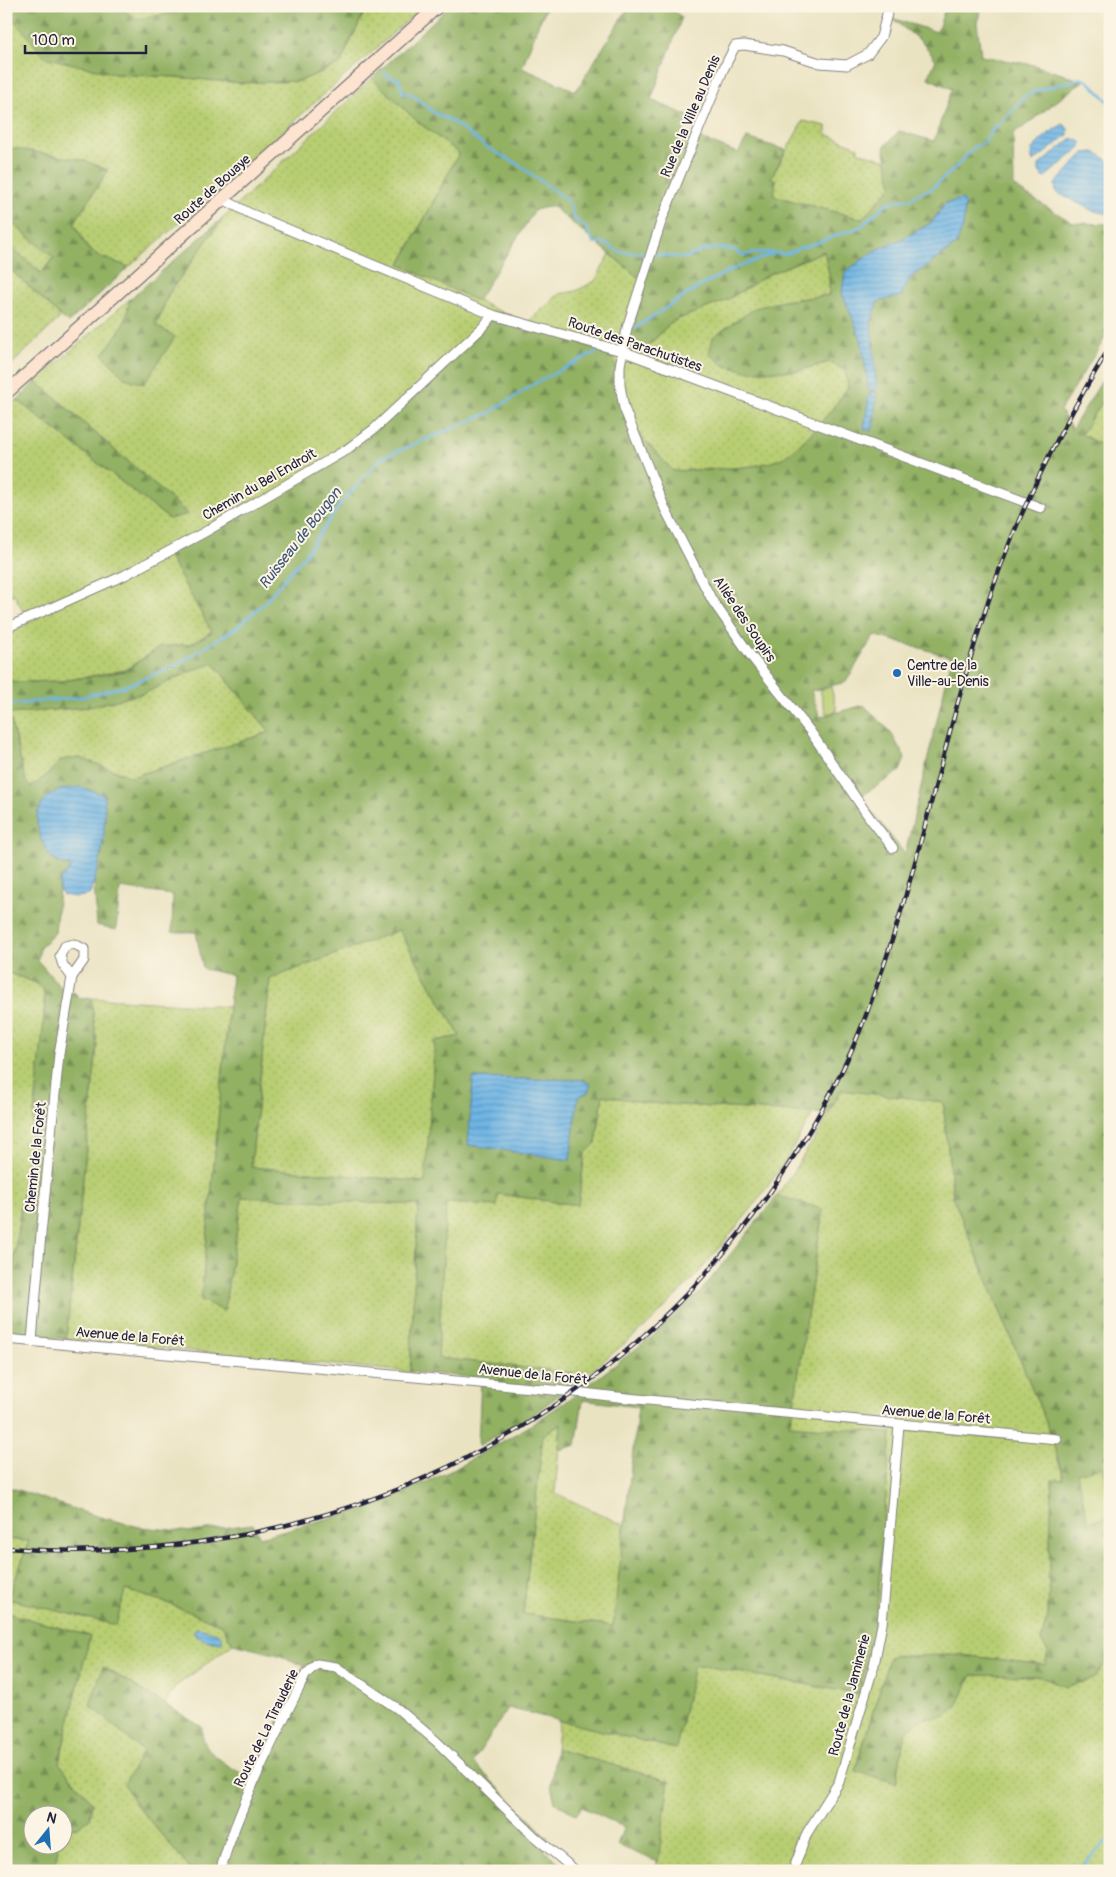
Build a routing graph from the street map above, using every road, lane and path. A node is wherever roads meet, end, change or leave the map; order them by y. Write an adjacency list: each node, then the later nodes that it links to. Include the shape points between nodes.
1 (438, 6): 3 (main road, Route de Bouaye)
2 (889, 6): 5 (street, Rue de la Ville au Denis, via 881,37 868,54 847,65 820,64 783,51 735,46 662,218)
3 (224, 199): 4 (street, Route des Parachutistes, via 249,213); 6 (main road, Route de Bouaye)
4 (493, 315): 5 (street, Route des Parachutistes); 8 (street, Chemin du Bel Endroit, via 360,441 133,570)
5 (621, 351): 7 (street, Route des Parachutistes); 9 (street, Allée des Soupirs, via 620,385 624,408 665,510 712,600)
6 (6, 393)
7 (1041, 508)
8 (6, 628)
9 (893, 848)
10 (72, 977): 12 (street, Chemin de la Forêt, via 60,1054)
11 (6, 1339): 12 (street, Avenue de la Forêt)
12 (32, 1341): 13 (street, Avenue de la Forêt)
13 (899, 1425): 14 (street, Avenue de la Forêt); 17 (street, Route de la Jaminerie, via 882,1624 874,1665 842,1774 832,1796 807,1833)
14 (1058, 1439)
15 (220, 1871): 16 (street, Route de La Tirauderie, via 261,1765 306,1674 317,1664 336,1667 398,1709)
16 (576, 1871)
17 (793, 1871)

